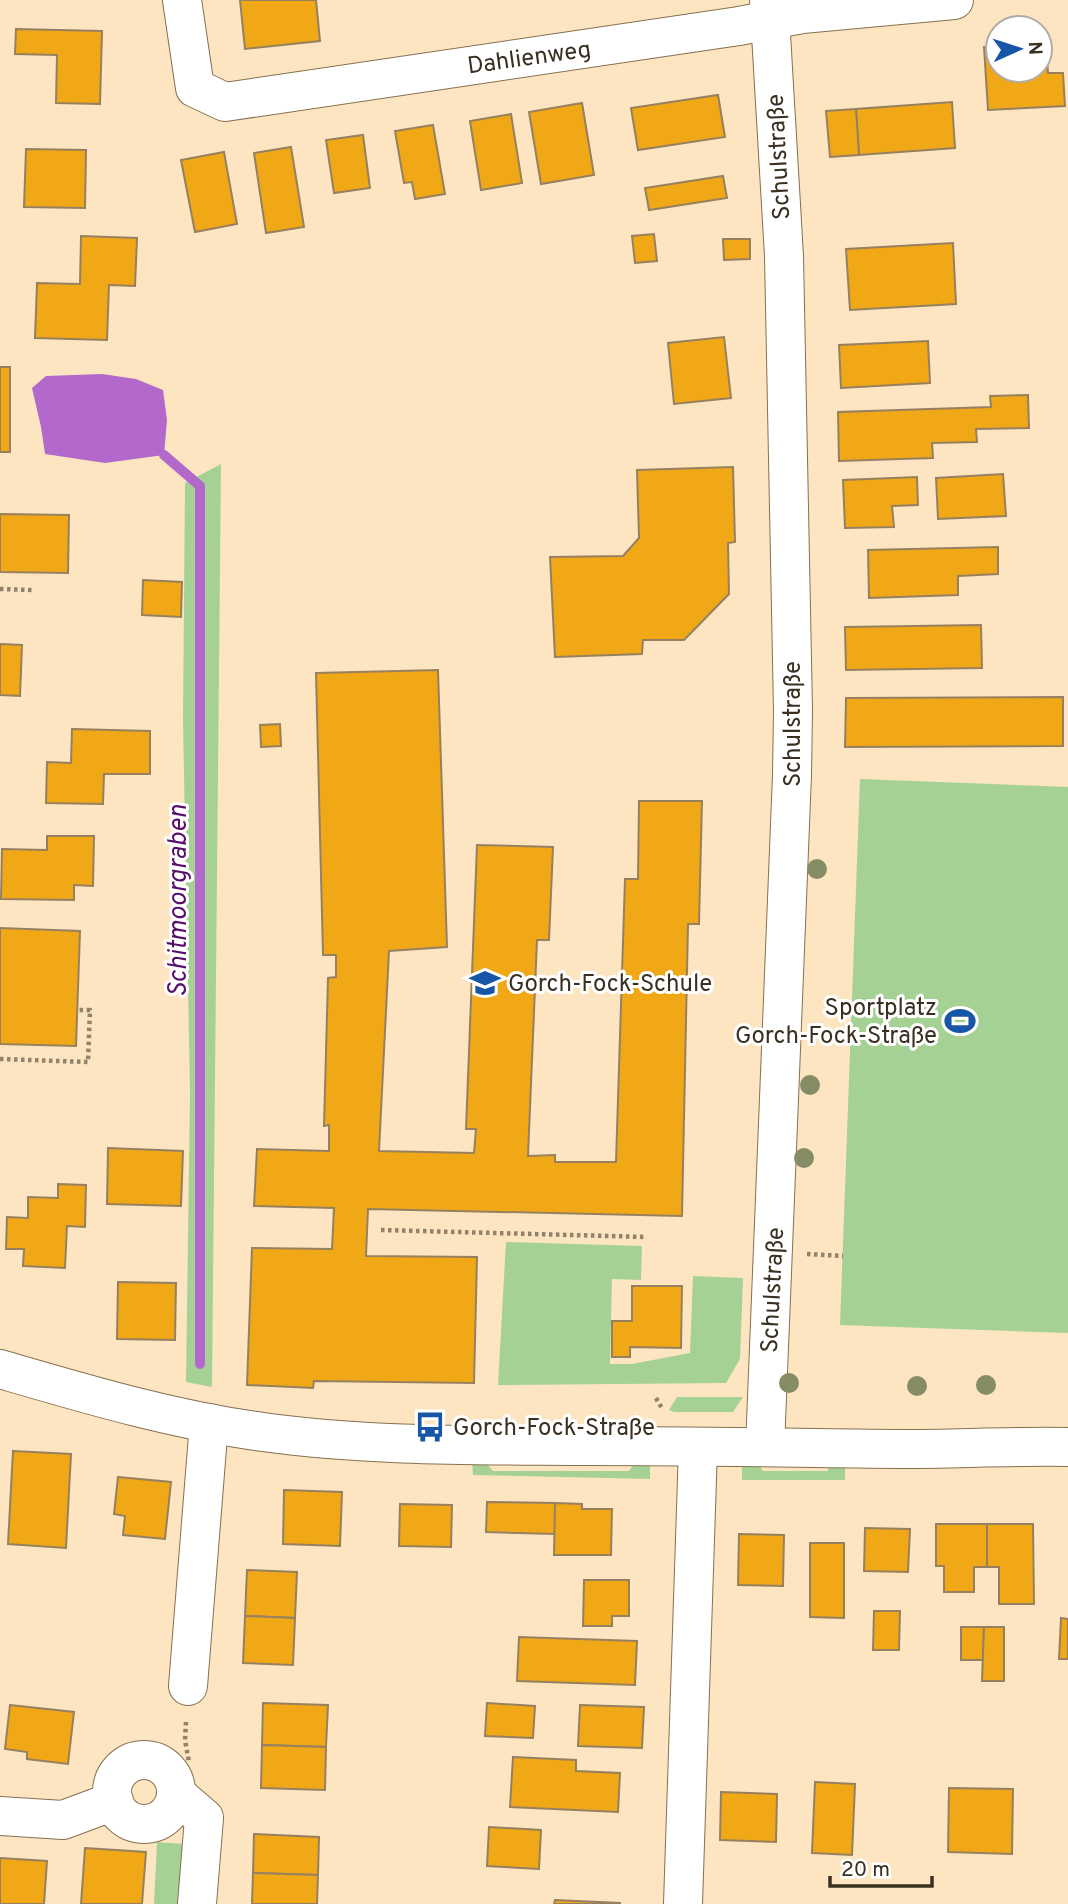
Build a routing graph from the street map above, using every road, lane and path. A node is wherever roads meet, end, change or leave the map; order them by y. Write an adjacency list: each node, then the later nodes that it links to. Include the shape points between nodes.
1 (182, 0): 3 (street, Dahlienweg, via 195,88 225,102)
2 (954, 0): 3 (street, Dahlienweg, via 802,14)
3 (769, 10): 12 (street, Schulstraße, via 784,256 793,724)
4 (0, 589): 5 (path)
5 (32, 590)
6 (77, 1010): 7 (path, via 90,1010 88,1062)
7 (0, 1059)
8 (381, 1230): 9 (path)
9 (647, 1237)
10 (0, 1369): 11 (street, via 100,1399)
11 (209, 1423): 14 (street, via 265,1433 417,1444); 15 (street)
12 (765, 1447): 13 (street); 14 (street)
13 (1068, 1447)
14 (698, 1448): 19 (street)
15 (188, 1686): 16 (path, via 190,1761)
16 (176, 1794): 17 (street, via 167,1814 148,1823 127,1818 114,1801 63,1820); 18 (street, via 204,1818)
17 (0, 1816)
18 (197, 1904)
19 (683, 1904): 20 (street)
20 (692, 1904)

